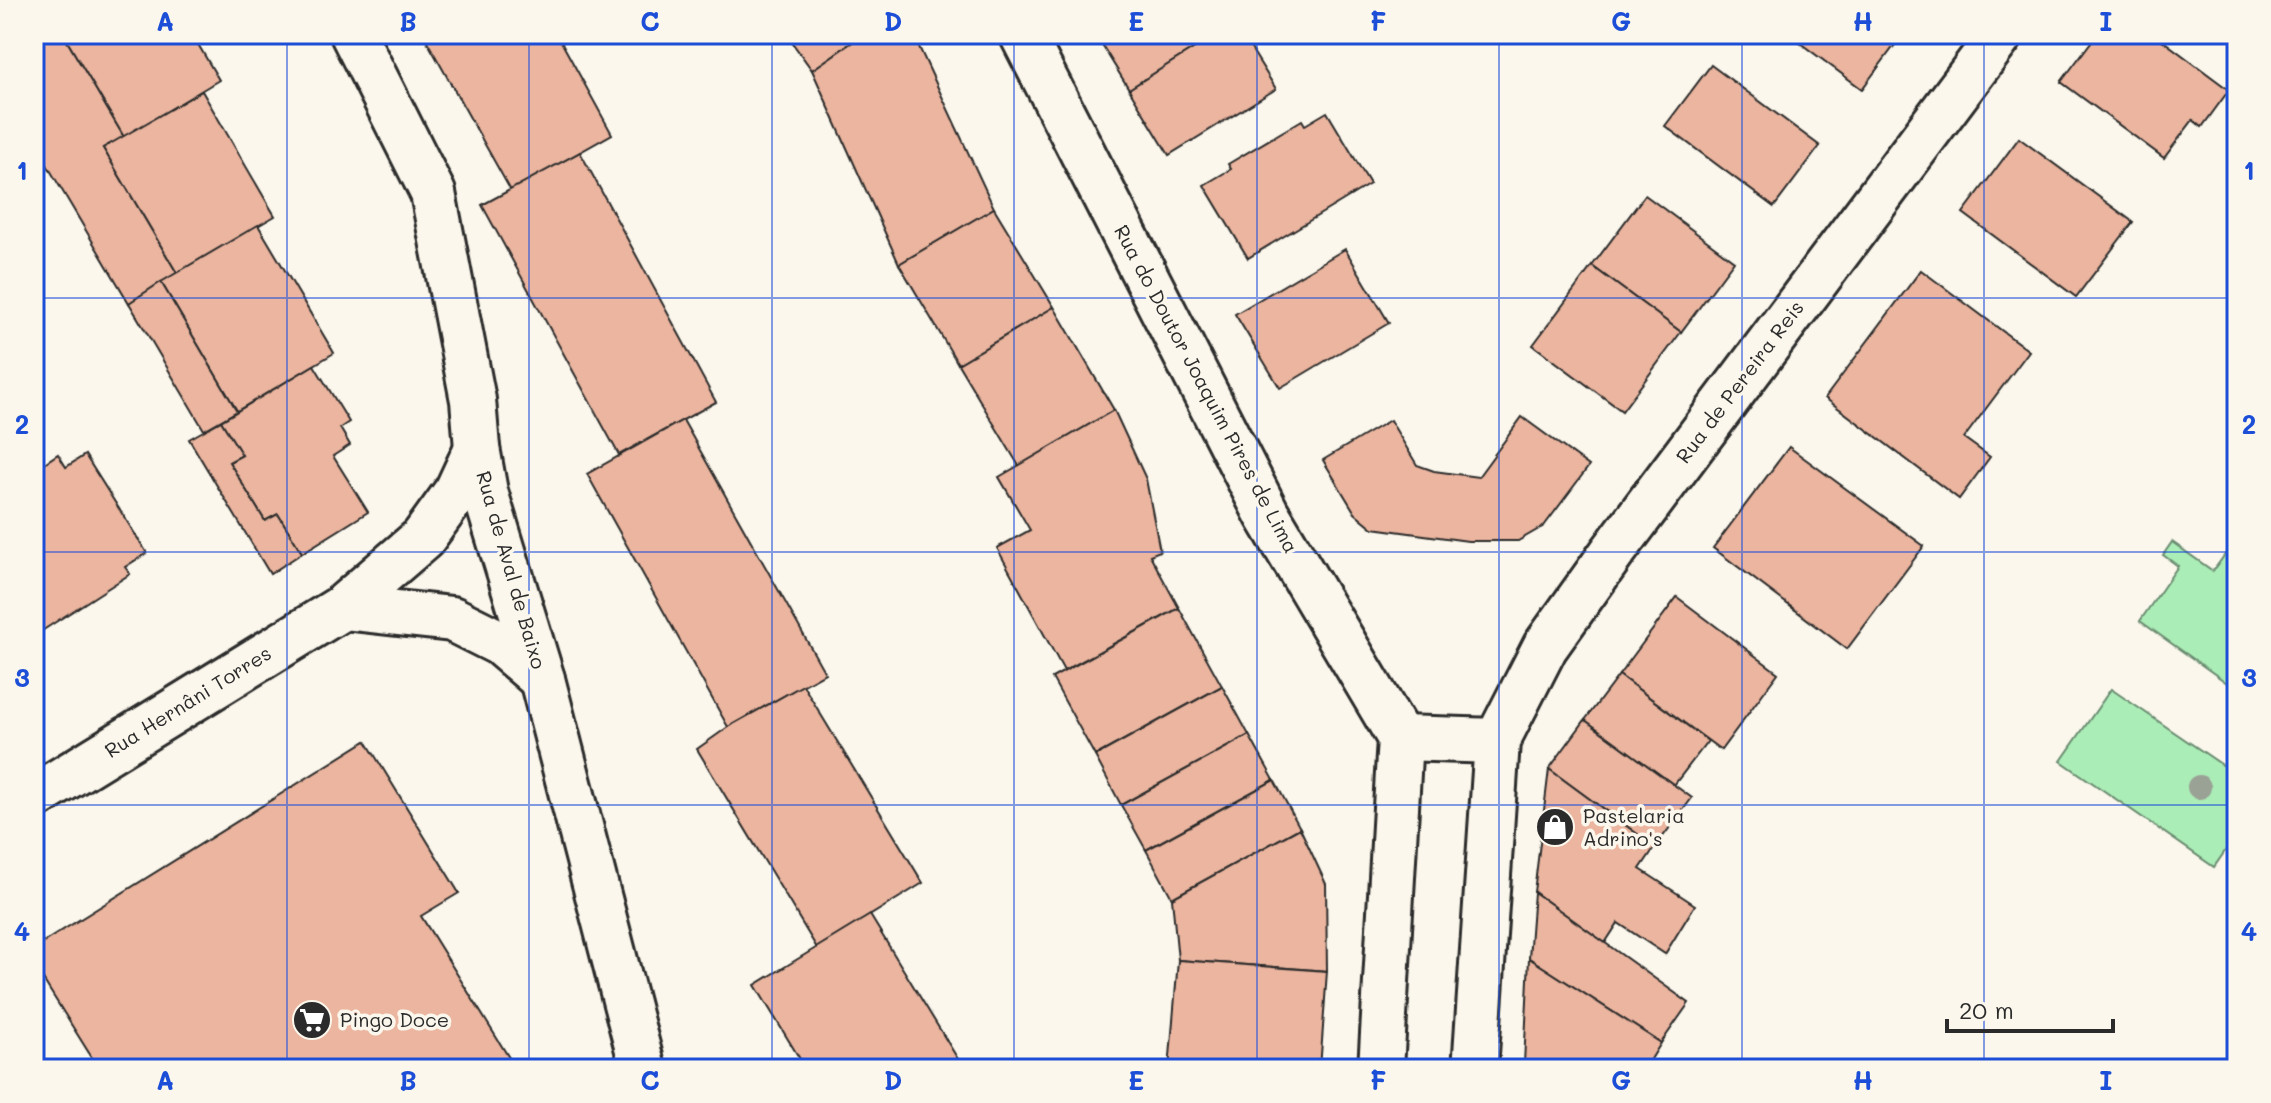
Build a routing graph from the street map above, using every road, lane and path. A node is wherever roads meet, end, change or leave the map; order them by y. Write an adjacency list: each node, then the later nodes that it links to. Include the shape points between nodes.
1 (353, 34): 4 (street, Rua de Aval de Baixo, via 433,193 473,400)
2 (1022, 34): 7 (street, Rua do Doutor Joaquim Pires de Lima, via 1267,514)
3 (2001, 34): 8 (street, Rua de Pereira Reis, via 1612,553 1545,647)
4 (477, 448): 5 (street, Rua Hernâni Torres, via 457,491 423,538); 6 (street, Rua de Aval de Baixo, via 485,492)
5 (343, 607): 6 (street, via 452,619 500,643); 9 (street, Rua Hernâni Torres)
6 (542, 679): 10 (street, Rua de Aval de Baixo)
7 (1400, 738): 8 (street); 11 (street)
8 (1497, 741): 12 (street)
9 (34, 797)
10 (643, 1069)
11 (1381, 1069)
12 (1475, 1069)

